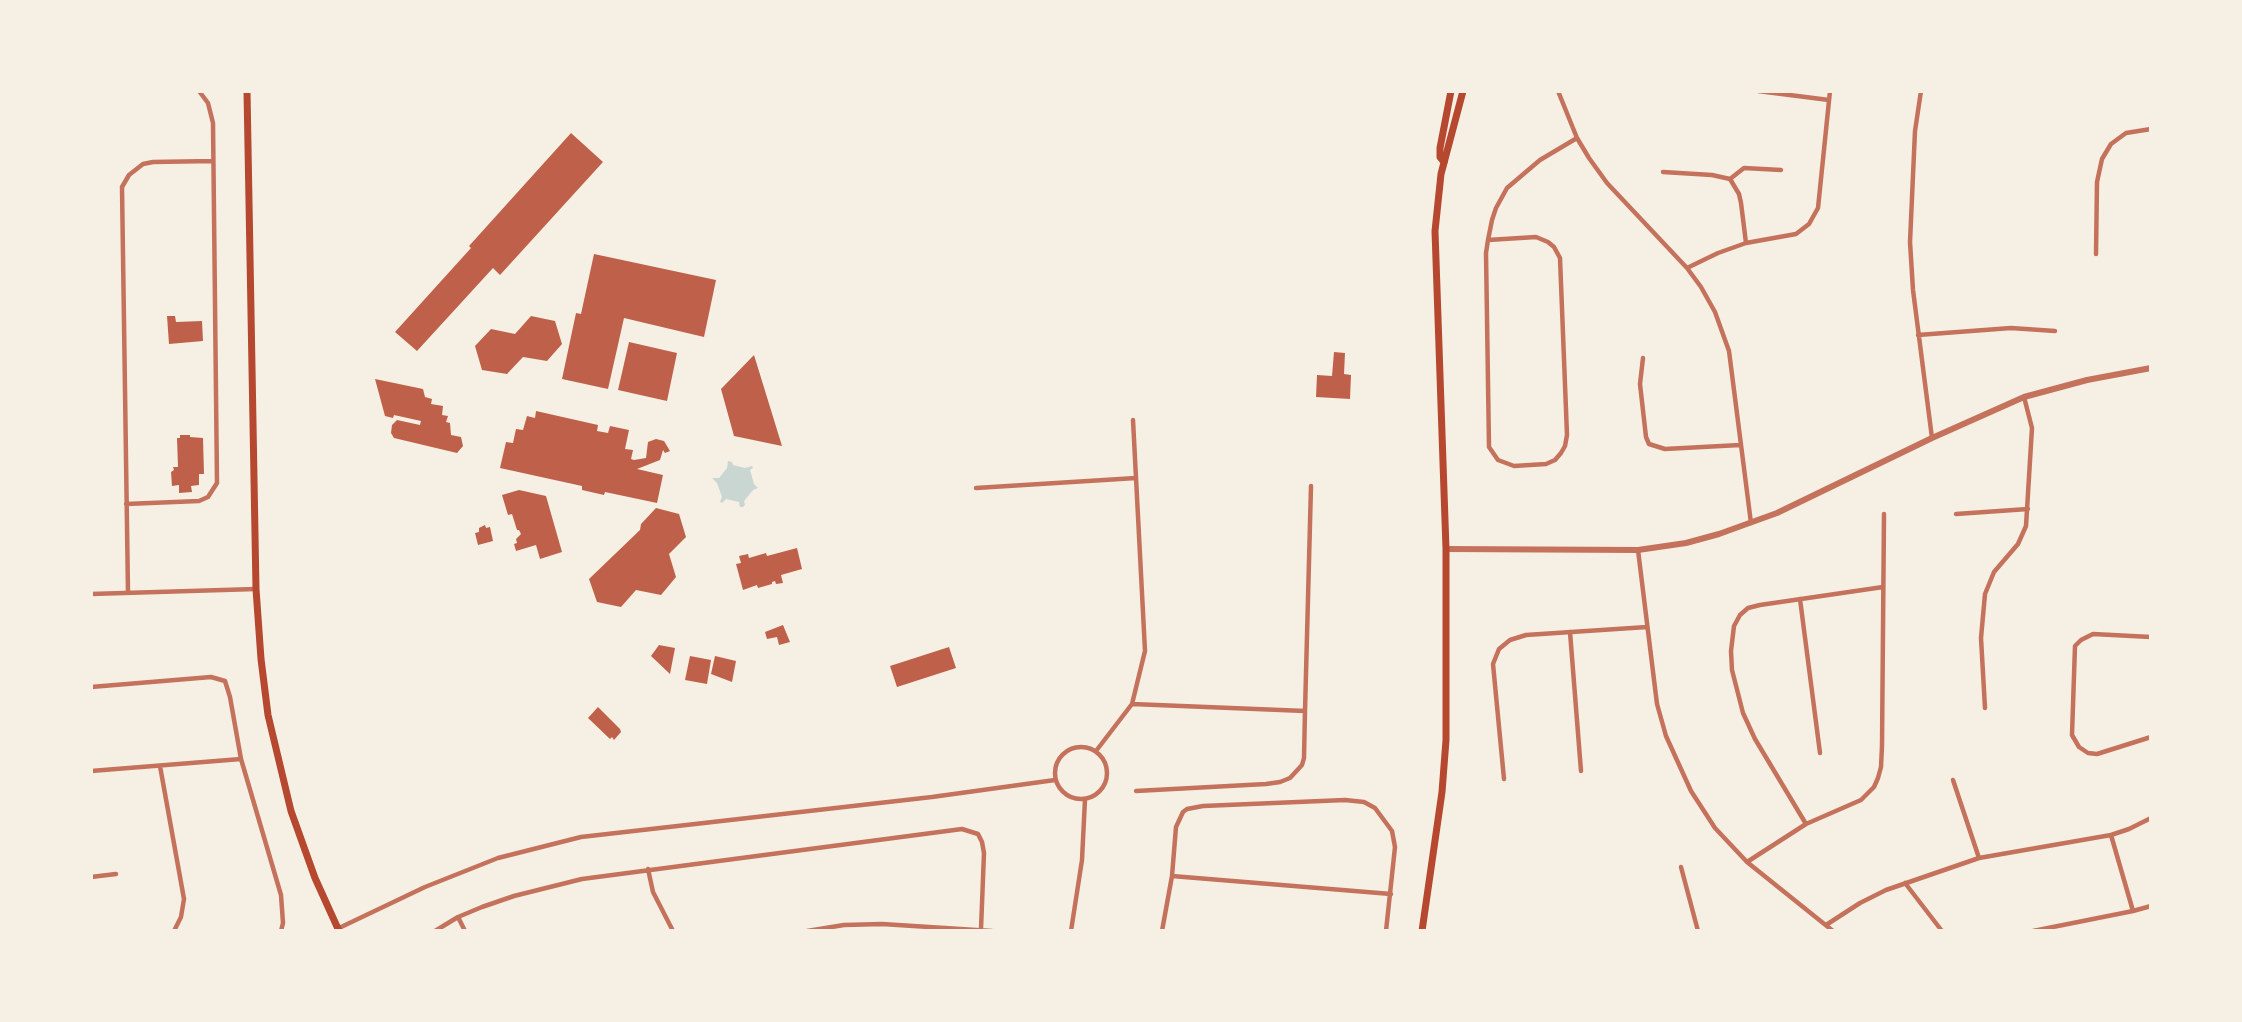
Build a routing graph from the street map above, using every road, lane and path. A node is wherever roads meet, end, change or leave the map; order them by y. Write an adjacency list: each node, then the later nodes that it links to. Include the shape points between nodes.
1 (199, 91): 12 (street, via 211,113)
2 (247, 91): 40 (main road)
3 (1451, 91): 13 (main road, via 1440,148)
4 (1463, 91): 13 (main road)
5 (1558, 91): 11 (street)
6 (1758, 91): 9 (street)
7 (1830, 91): 9 (street)
8 (1921, 91): 22 (street, via 1910,242)
9 (1829, 100): 18 (street, via 1814,217 1796,234)
10 (2151, 129): 19 (street, via 2126,133 2111,144 2102,159 2097,182)
11 (1577, 138): 17 (street, via 1540,160 1507,188); 20 (street, via 1608,183)
12 (213, 161): 32 (street, via 143,164 122,187); 32 (street, via 217,483 208,497 199,501)
13 (1444, 162): 37 (main road, via 1436,205 1435,267)
14 (1782, 170): 16 (street, via 1744,168)
15 (1663, 172): 16 (street)
16 (1730, 179): 18 (street, via 1739,194)
17 (1488, 240): 17 (street, via 1489,447 1499,460 1514,466 1546,464 1561,453 1567,435 1560,258 1548,242 1536,237)
18 (1746, 243): 20 (street)
19 (2096, 254)
20 (1687, 268): 28 (street, via 1715,312 1729,351)
21 (2055, 331): 22 (street, via 2011,328)
22 (1918, 335): 27 (street)
23 (1643, 358): 28 (street, via 1640,384 1649,444 1665,449)
24 (2151, 368): 25 (street)
25 (2024, 397): 27 (street); 33 (street, via 2032,428)
26 (1133, 420): 29 (street)
27 (1931, 438): 36 (street)
28 (1740, 444): 36 (street)
29 (1136, 478): 31 (street); 48 (street, via 1145,651)
30 (1311, 486): 50 (street)
31 (975, 488)
32 (126, 504): 41 (street)
33 (2028, 509): 35 (street); 49 (street, via 2024,534 1994,572 1983,605)
34 (1884, 514): 39 (street)
35 (1956, 514)
36 (1751, 524): 38 (street, via 1686,543)
37 (1446, 549): 38 (street); 93 (main road, via 1446,740)
38 (1638, 550): 44 (street)
39 (1882, 587): 43 (street); 64 (street, via 1878,778 1861,800)
40 (256, 589): 41 (street); 82 (main road, via 262,673 280,769 306,854)
41 (128, 593): 42 (street)
42 (91, 594)
43 (1800, 599): 53 (street); 64 (street, via 1748,608 1734,626 1731,651 1732,670 1755,739)
44 (1647, 626): 45 (street); 67 (street, via 1657,705 1675,759 1700,807)
45 (1570, 632): 57 (street); 58 (street, via 1526,635 1499,649 1493,664)
46 (2151, 637): 51 (street, via 2093,634 2075,646 2072,735 2079,747 2097,754)
47 (91, 687): 54 (street, via 221,679 227,685)
48 (1132, 704): 50 (street); 52 (street)
49 (1985, 708)
50 (1305, 710): 61 (street, via 1304,758 1290,778 1266,784)
51 (2151, 737)
52 (1096, 751): 59 (street, via 1081,746 1065,751 1056,764); 62 (street, via 1106,764 1106,781 1098,793)
53 (1820, 753)
54 (241, 759): 55 (street); 84 (street, via 277,875)
55 (160, 766): 56 (street); 83 (street, via 184,899)
56 (91, 771)
57 (1581, 771)
58 (1504, 779)
59 (1055, 780): 62 (street, via 1070,797); 82 (street, via 581,837 498,858 425,887)
60 (1953, 780): 66 (street)
61 (1136, 791)
62 (1085, 799): 90 (street)
63 (2151, 818): 65 (street)
64 (1806, 824): 67 (street)
65 (2111, 835): 66 (street); 76 (street)
66 (1979, 858): 73 (street)
67 (1747, 862): 78 (street)
68 (1681, 867): 94 (street)
69 (648, 869): 77 (street, via 543,888); 80 (street, via 970,830 978,834 984,849); 87 (street, via 656,900)
70 (117, 874): 72 (street)
71 (1172, 876): 74 (street); 74 (street, via 1176,827 1183,812 1193,807 1345,800 1375,808 1392,831); 91 (street)
72 (91, 877)
73 (1905, 883): 78 (street); 96 (street)
74 (1391, 894): 92 (street)
75 (2148, 907): 76 (street)
76 (2134, 911): 81 (street)
77 (458, 917): 85 (street); 86 (street)
78 (1826, 925): 95 (street)
79 (930, 929): 80 (street); 88 (street, via 862,924)
80 (981, 929): 89 (street)
81 (2058, 929): 97 (street)
82 (339, 930)
83 (174, 931)
84 (281, 931)
85 (435, 931)
86 (465, 931)
87 (673, 931)
88 (811, 931)
89 (992, 931)
90 (1071, 931)
91 (1162, 931)
92 (1386, 931)
93 (1422, 931)
94 (1698, 931)
95 (1833, 931)
96 (1942, 931)
97 (2034, 931)

